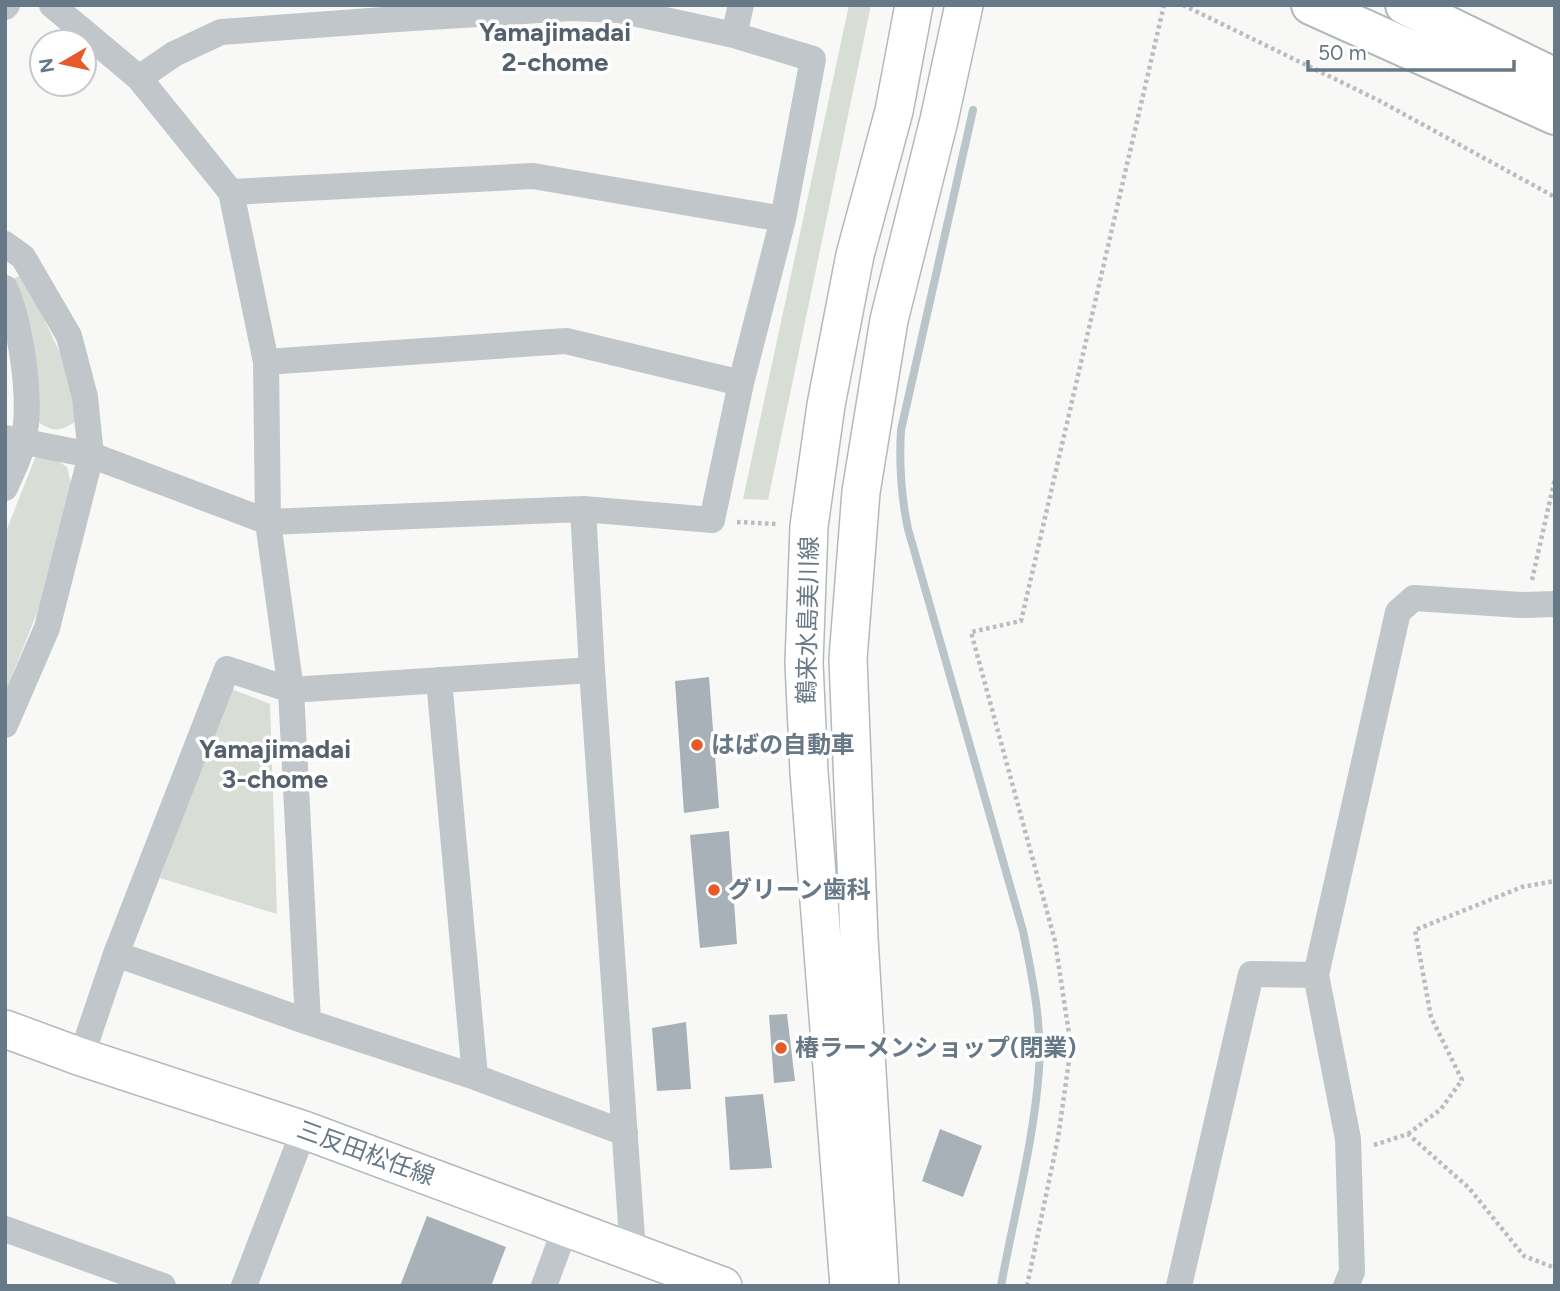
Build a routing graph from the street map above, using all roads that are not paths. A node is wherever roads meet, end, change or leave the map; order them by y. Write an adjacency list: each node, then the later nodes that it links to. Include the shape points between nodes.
1 (52, 5): 8 (street)
2 (741, 5): 7 (street)
3 (914, 5): 42 (main road, 鶴来水島美川線, via 894,111 855,255 809,526 804,663 809,772)
4 (964, 5): 43 (main road, 鶴来水島美川線, via 890,320 861,492 848,659)
5 (1311, 5): 10 (main road)
6 (1405, 5): 9 (main road)
7 (734, 35): 8 (street, via 619,10 571,8 397,19 221,32 174,54); 12 (street, via 813,59)
8 (139, 78): 11 (street)
9 (1555, 78)
10 (1555, 115)
11 (231, 192): 12 (street, via 533,176); 15 (street)
12 (783, 219): 16 (street)
13 (5, 243): 18 (street, via 23,257 69,336 85,397)
14 (5, 288): 17 (street, via 15,309 24,363 26,398)
15 (266, 362): 16 (street, via 566,341); 21 (street)
16 (741, 383): 20 (street, via 712,520)
17 (15, 440): 18 (street); 19 (street)
18 (90, 455): 21 (street); 26 (street, via 47,628)
19 (5, 488)
20 (583, 509): 21 (street); 23 (street)
21 (268, 522): 25 (street)
22 (1555, 604): 28 (street, via 1414,598 1398,612)
23 (592, 670): 24 (street); 34 (street)
24 (439, 680): 25 (street); 32 (street)
25 (291, 690): 27 (street, via 227,668); 29 (street)
26 (5, 725)
27 (116, 954): 29 (street); 31 (street)
28 (1316, 975): 44 (street, via 1251,974); 45 (street, via 1348,1139 1352,1272)
29 (308, 1022): 32 (street)
30 (5, 1029): 31 (main road, 三反田松任線)
31 (81, 1057): 33 (main road, 三反田松任線)
32 (475, 1077): 34 (street)
33 (304, 1130): 35 (main road, 三反田松任線); 39 (street)
34 (625, 1133): 37 (street)
35 (566, 1226): 37 (main road, 三反田松任線); 40 (street)
36 (5, 1229): 38 (street)
37 (633, 1252): 41 (main road, 三反田松任線)
38 (163, 1286)
39 (244, 1286)
40 (544, 1286)
41 (723, 1286)
42 (849, 1286)
43 (880, 1286)
44 (1180, 1286)
45 (1346, 1286)

